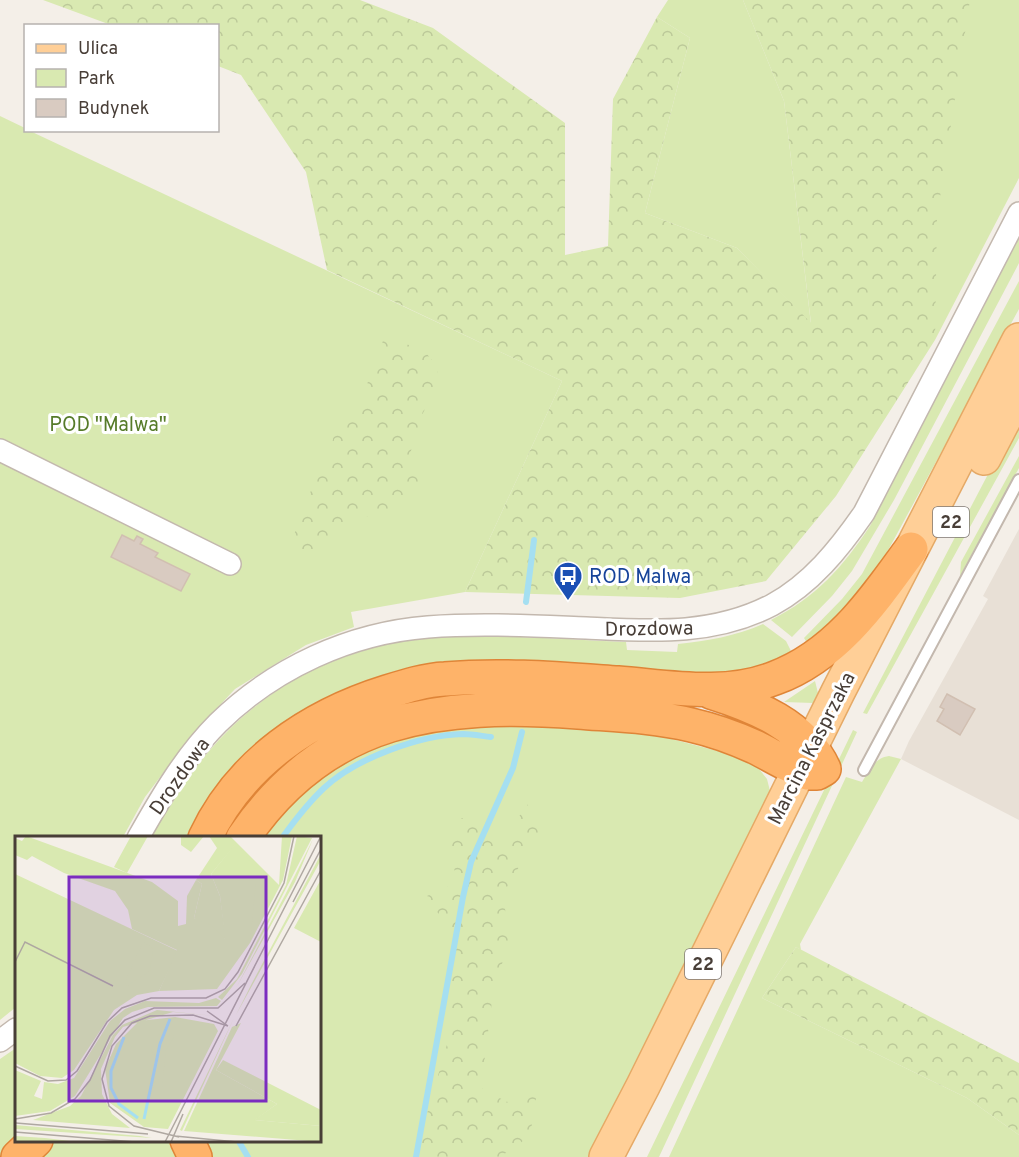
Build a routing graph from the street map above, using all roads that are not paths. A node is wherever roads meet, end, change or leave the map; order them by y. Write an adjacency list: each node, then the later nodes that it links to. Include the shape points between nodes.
1 (1019, 213): 11 (street, Drozdowa, via 864,513 837,551 790,594 756,613 684,630 427,627 346,644 278,676 218,723 176,774)
2 (1019, 340): 6 (main road, Marcina Kasprzaka / 22)
3 (1019, 391): 9 (main road, Marcina Kasprzaka / 22)
4 (0, 450): 7 (street)
5 (1019, 480): 10 (lane)
6 (911, 549): 8 (highway, via 873,602 823,652 772,680); 9 (main road, Marcina Kasprzaka / 22)
7 (230, 564)
8 (707, 691): 9 (highway, via 738,700 790,728); 12 (highway, via 522,677 443,679 411,685 332,712 289,738 251,769 212,821)
9 (811, 762): 13 (highway, via 691,725 641,716 471,709 419,717 369,732 325,754 285,786); 20 (main road, Marcina Kasprzaka / 22); 21 (main road, Marcina Kasprzaka / 22, via 776,861 697,1024)
10 (864, 770)
11 (139, 836)
12 (205, 836)
13 (244, 836)
14 (15, 1030): 15 (street)
15 (0, 1041)
16 (34, 1142): 18 (highway)
17 (188, 1142): 19 (highway)
18 (18, 1157)
19 (195, 1157)
20 (606, 1157)
21 (624, 1157)

